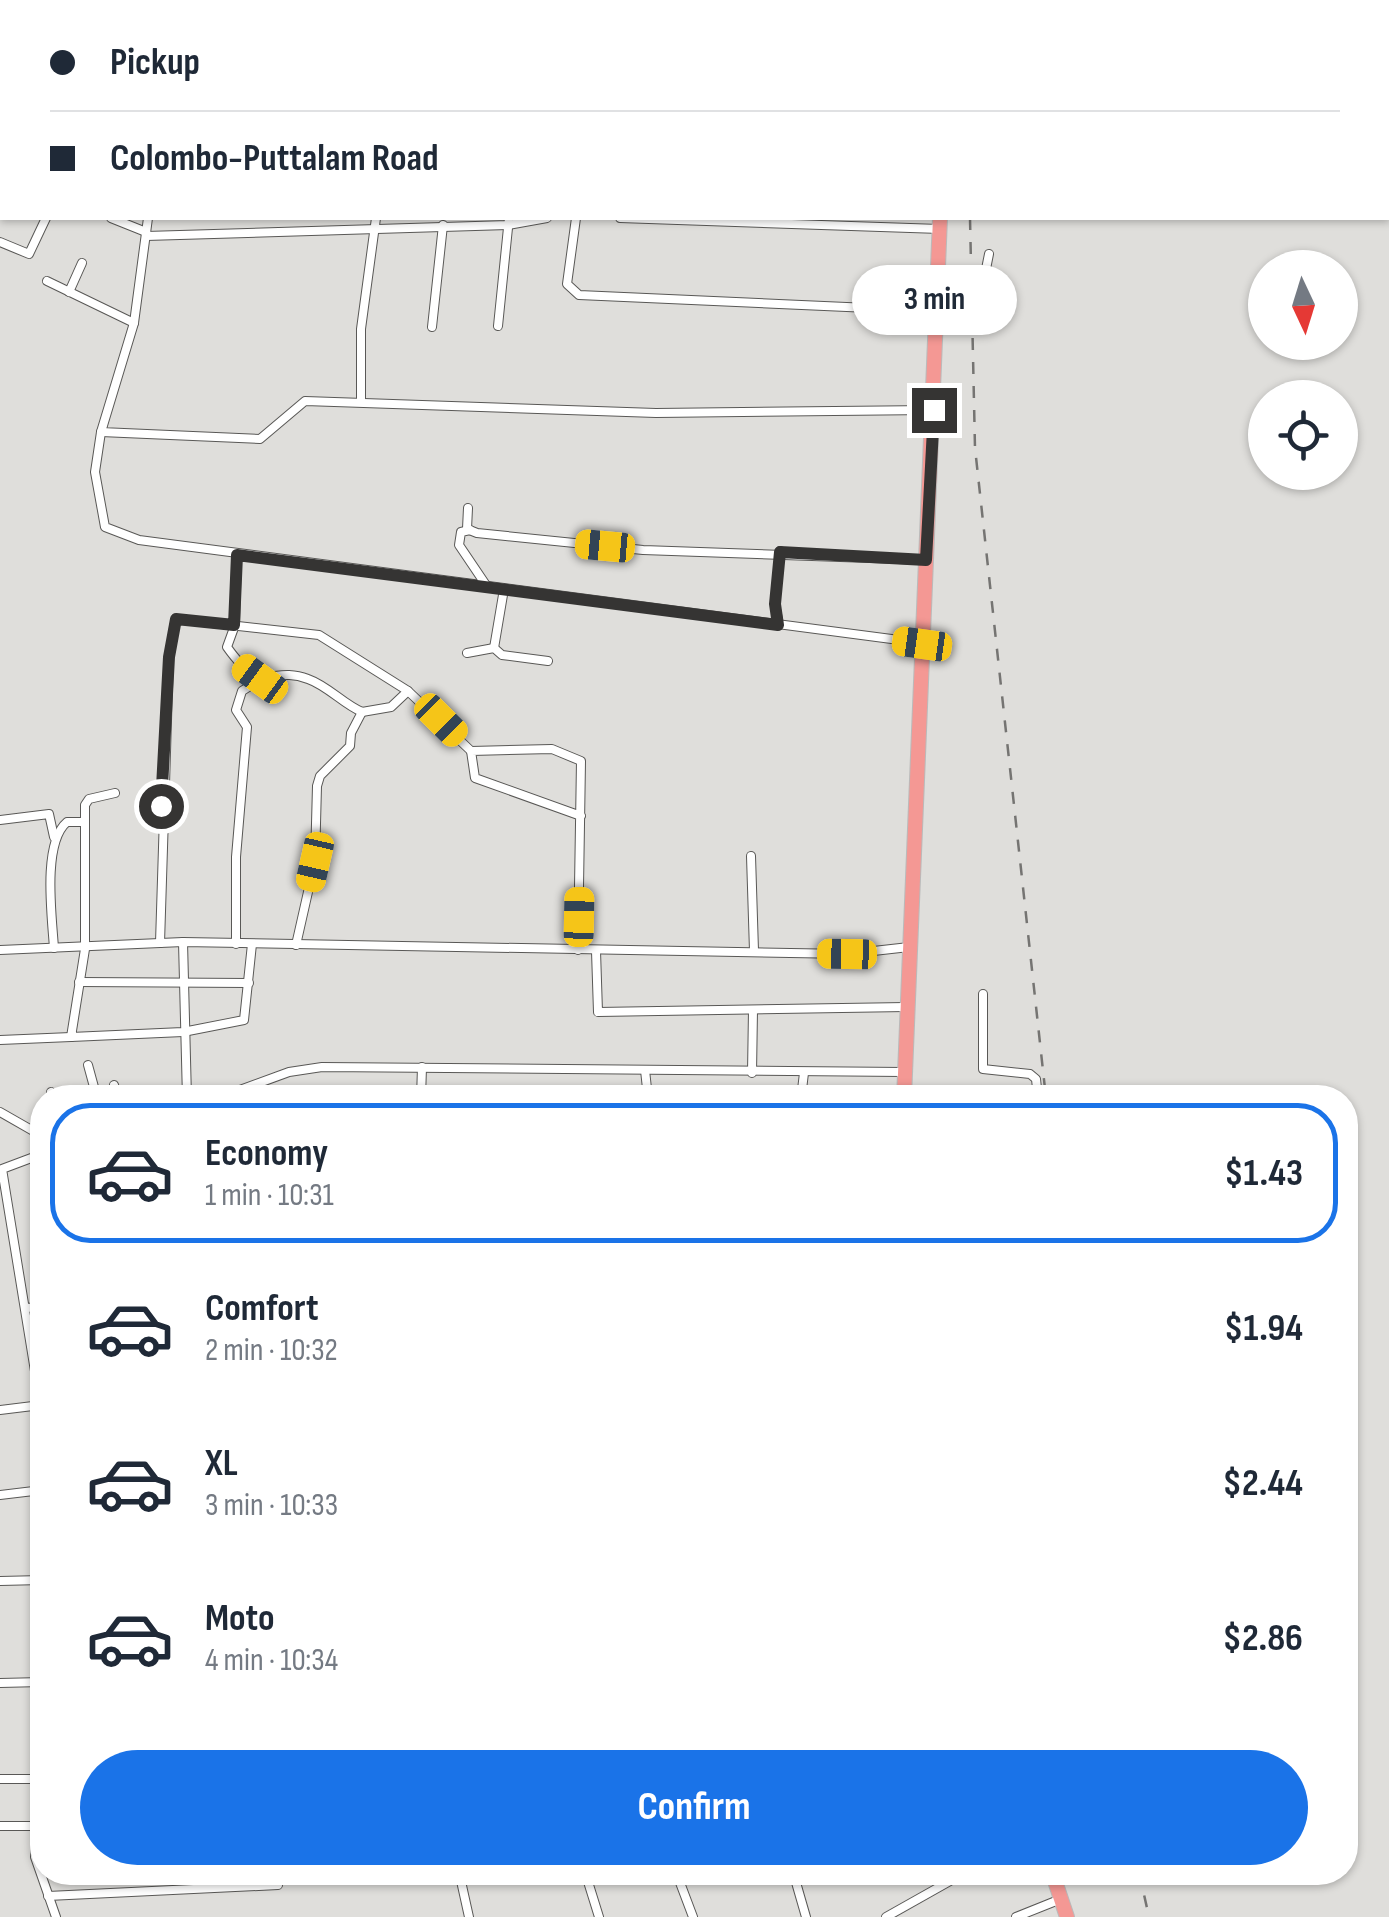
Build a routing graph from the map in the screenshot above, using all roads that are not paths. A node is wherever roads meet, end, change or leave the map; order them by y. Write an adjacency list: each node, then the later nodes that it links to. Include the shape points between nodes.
1 (45, 220): 16 (street, via 29,254)
2 (115, 220): 15 (street)
3 (148, 220): 15 (street)
4 (233, 220): 14 (street)
5 (306, 220): 13 (street)
6 (576, 220): 22 (street, via 567,284 579,294)
7 (727, 220): 12 (street)
8 (425, 221): 10 (street); 11 (street)
9 (508, 221): 11 (street); 24 (street)
10 (376, 222): 13 (street); 26 (street, via 361,328)
11 (443, 224): 25 (street)
12 (940, 224): 21 (highway)
13 (305, 230): 14 (street)
14 (231, 232): 15 (street)
15 (146, 234): 23 (street)
16 (0, 242)
17 (989, 254): 21 (street, via 981,294)
18 (82, 263): 20 (street)
19 (47, 281): 20 (street)
20 (69, 292): 23 (street)
21 (938, 293): 22 (highway)
22 (937, 311): 27 (highway)
23 (134, 322): 28 (street)
24 (498, 326)
25 (432, 327)
26 (361, 402): 27 (street, via 656,413); 28 (street, via 305,400 260,439)
27 (934, 410): 33 (highway)
28 (101, 432): 32 (street, via 95,472 105,527 139,540)
29 (468, 508): 30 (street)
30 (470, 530): 31 (street, via 644,550); 34 (street, via 461,532 459,545)
31 (780, 552): 33 (street); 37 (street)
32 (237, 555): 34 (street); 36 (street)
33 (926, 560): 38 (highway)
34 (488, 588): 35 (street)
35 (504, 589): 37 (street); 39 (street)
36 (234, 625): 42 (street, via 227,647); 43 (street, via 319,635); 53 (street, via 176,619 167,694)
37 (778, 625): 38 (street)
38 (922, 644): 57 (highway)
39 (494, 648): 40 (street); 41 (street)
40 (468, 653)
41 (548, 661)
42 (260, 679): 44 (street, via 302,676); 54 (street, via 242,692 236,710 247,727)
43 (408, 691): 44 (street, via 391,707); 45 (street)
44 (362, 712): 56 (street, via 350,746 317,786 315,862)
45 (471, 751): 47 (street, via 475,778); 47 (street, via 552,749 581,762)
46 (115, 794): 49 (street, via 89,799)
47 (582, 816): 61 (street)
48 (0, 820): 50 (street, via 50,814)
49 (85, 822): 50 (street, via 67,822); 59 (street)
50 (54, 842): 58 (street)
51 (751, 856): 63 (street)
52 (182, 942): 53 (street); 54 (street); 66 (street)
53 (160, 943): 59 (street)
54 (236, 944): 55 (street)
55 (252, 944): 56 (street); 65 (street)
56 (296, 944): 61 (street)
57 (909, 947): 63 (street, via 847,954); 68 (highway)
58 (54, 948): 59 (street); 60 (street)
59 (85, 949): 64 (street)
60 (0, 950)
61 (578, 950): 62 (street)
62 (596, 951): 63 (street); 69 (street, via 598,1012)
63 (754, 951)
64 (79, 982): 66 (street); 71 (street)
65 (248, 983): 66 (street); 70 (street, via 244,1020)
66 (184, 984): 70 (street)
67 (982, 994): 86 (street, via 983,1070 1030,1074)
68 (906, 1007): 69 (street); 76 (highway)
69 (753, 1010): 77 (street)
70 (183, 1032): 71 (street); 80 (street)
71 (71, 1037): 72 (street)
72 (0, 1040)
73 (88, 1065): 79 (street)
74 (422, 1066): 75 (street); 81 (street, via 322,1067 289,1072); 82 (street)
75 (645, 1070): 77 (street); 83 (street)
76 (904, 1072): 78 (street); 85 (highway)
77 (752, 1073): 78 (street)
78 (804, 1073): 84 (street)
79 (93, 1085)
80 (186, 1085)
81 (265, 1085)
82 (421, 1085)
83 (647, 1085)
84 (803, 1085)
85 (904, 1085)
86 (1037, 1085)
87 (0, 1112): 88 (street)
88 (30, 1129)
89 (30, 1158): 90 (street)
90 (0, 1169): 91 (street)
91 (24, 1308): 92 (street); 93 (street)
92 (30, 1308)
93 (30, 1342)
94 (0, 1410): 95 (street)
95 (30, 1410)
96 (30, 1491): 97 (street)
97 (0, 1494)
98 (0, 1580): 99 (street)
99 (30, 1580)
100 (30, 1683): 101 (street)
101 (0, 1684)
102 (30, 1778): 103 (street)
103 (0, 1779)
104 (0, 1826): 105 (street)
105 (30, 1826)
106 (46, 1885): 114 (street)
107 (278, 1885): 114 (street)
108 (462, 1885): 117 (street)
109 (589, 1885): 118 (street)
110 (681, 1885): 119 (street)
111 (797, 1885): 120 (street)
112 (943, 1885): 121 (street)
113 (1057, 1885): 115 (highway)
114 (48, 1896): 116 (street)
115 (1062, 1899): 122 (street); 123 (highway)
116 (56, 1917)
117 (470, 1917)
118 (599, 1917)
119 (692, 1917)
120 (806, 1917)
121 (886, 1917)
122 (1016, 1917)
123 (1067, 1917)

